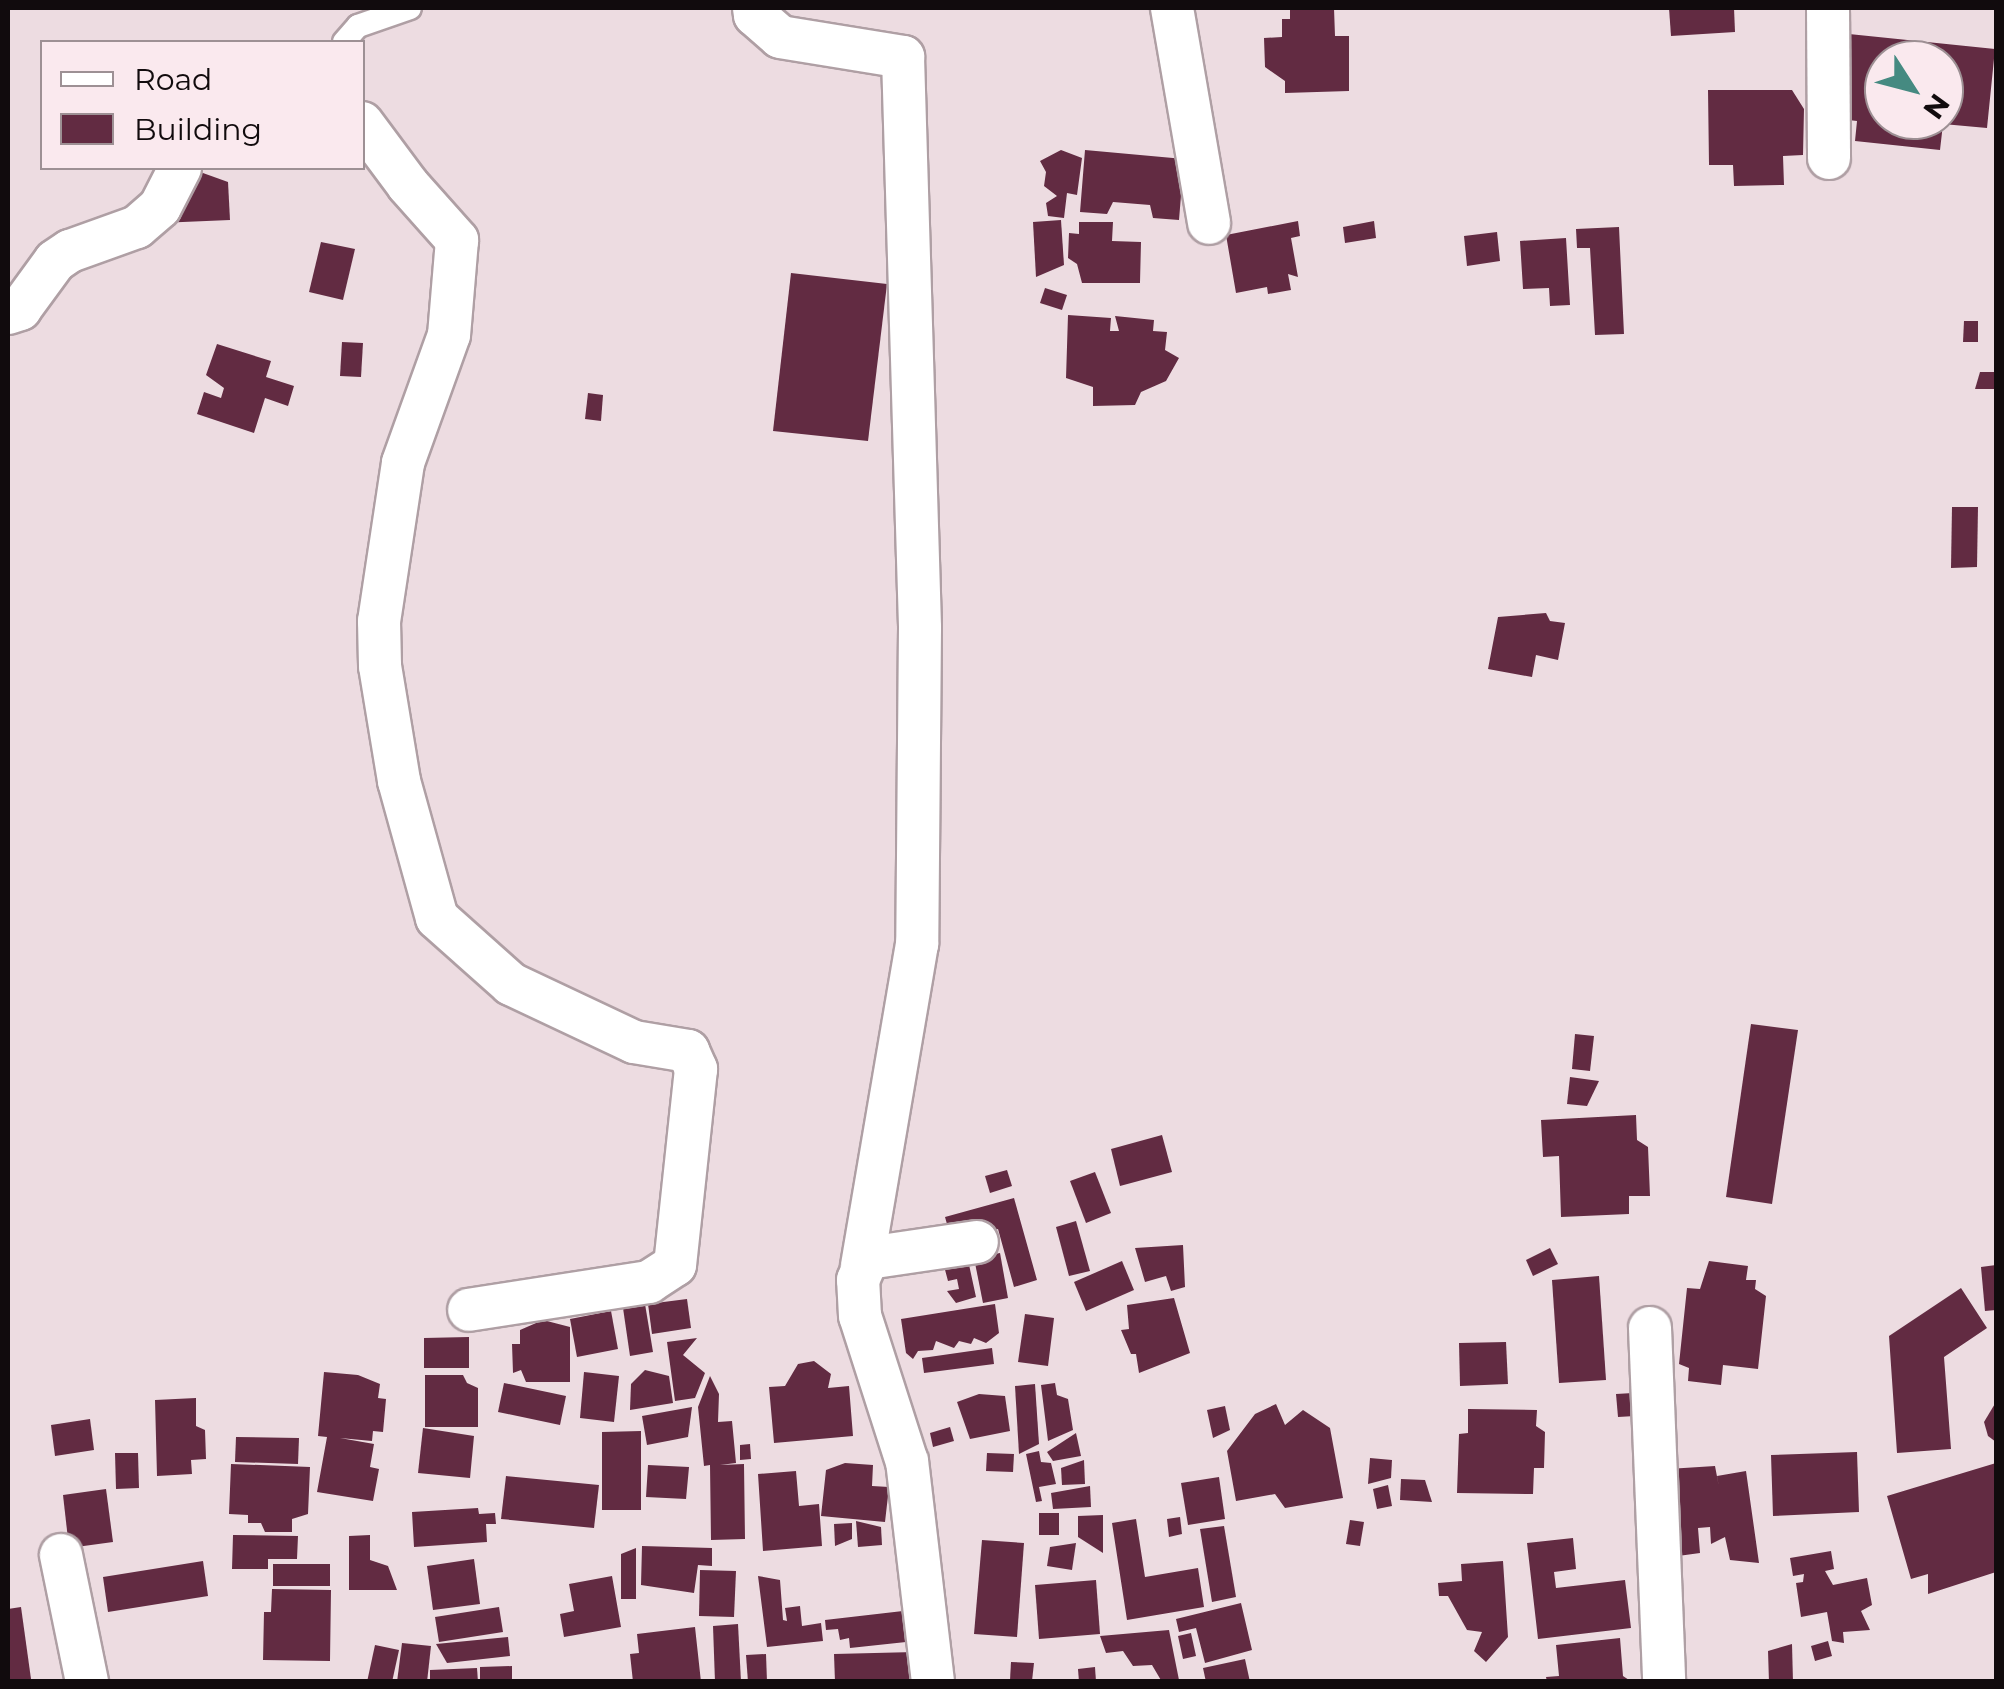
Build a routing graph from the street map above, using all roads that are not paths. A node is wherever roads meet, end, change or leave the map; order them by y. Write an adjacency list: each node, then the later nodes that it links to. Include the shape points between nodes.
1 (410, 8): 5 (lane, via 358,26)
2 (754, 8): 12 (street, via 780,37 903,57 920,628 918,944)
3 (1172, 8): 9 (street)
4 (1828, 8): 7 (street)
5 (346, 40)
6 (365, 127): 13 (street, via 457,240 449,335 403,463 379,621 399,781 437,918 511,984 634,1042 688,1051 696,1068 675,1265 649,1282)
7 (1829, 158)
8 (179, 170): 10 (street, via 160,207 137,227 70,251 20,309)
9 (1209, 224)
10 (8, 312)
11 (977, 1242): 12 (street, via 868,1258)
12 (862, 1265): 17 (street, via 860,1316 907,1462)
13 (469, 1310)
14 (1650, 1328): 18 (street)
15 (60, 1555): 16 (street)
16 (87, 1682)
17 (933, 1682)
18 (1664, 1682)

